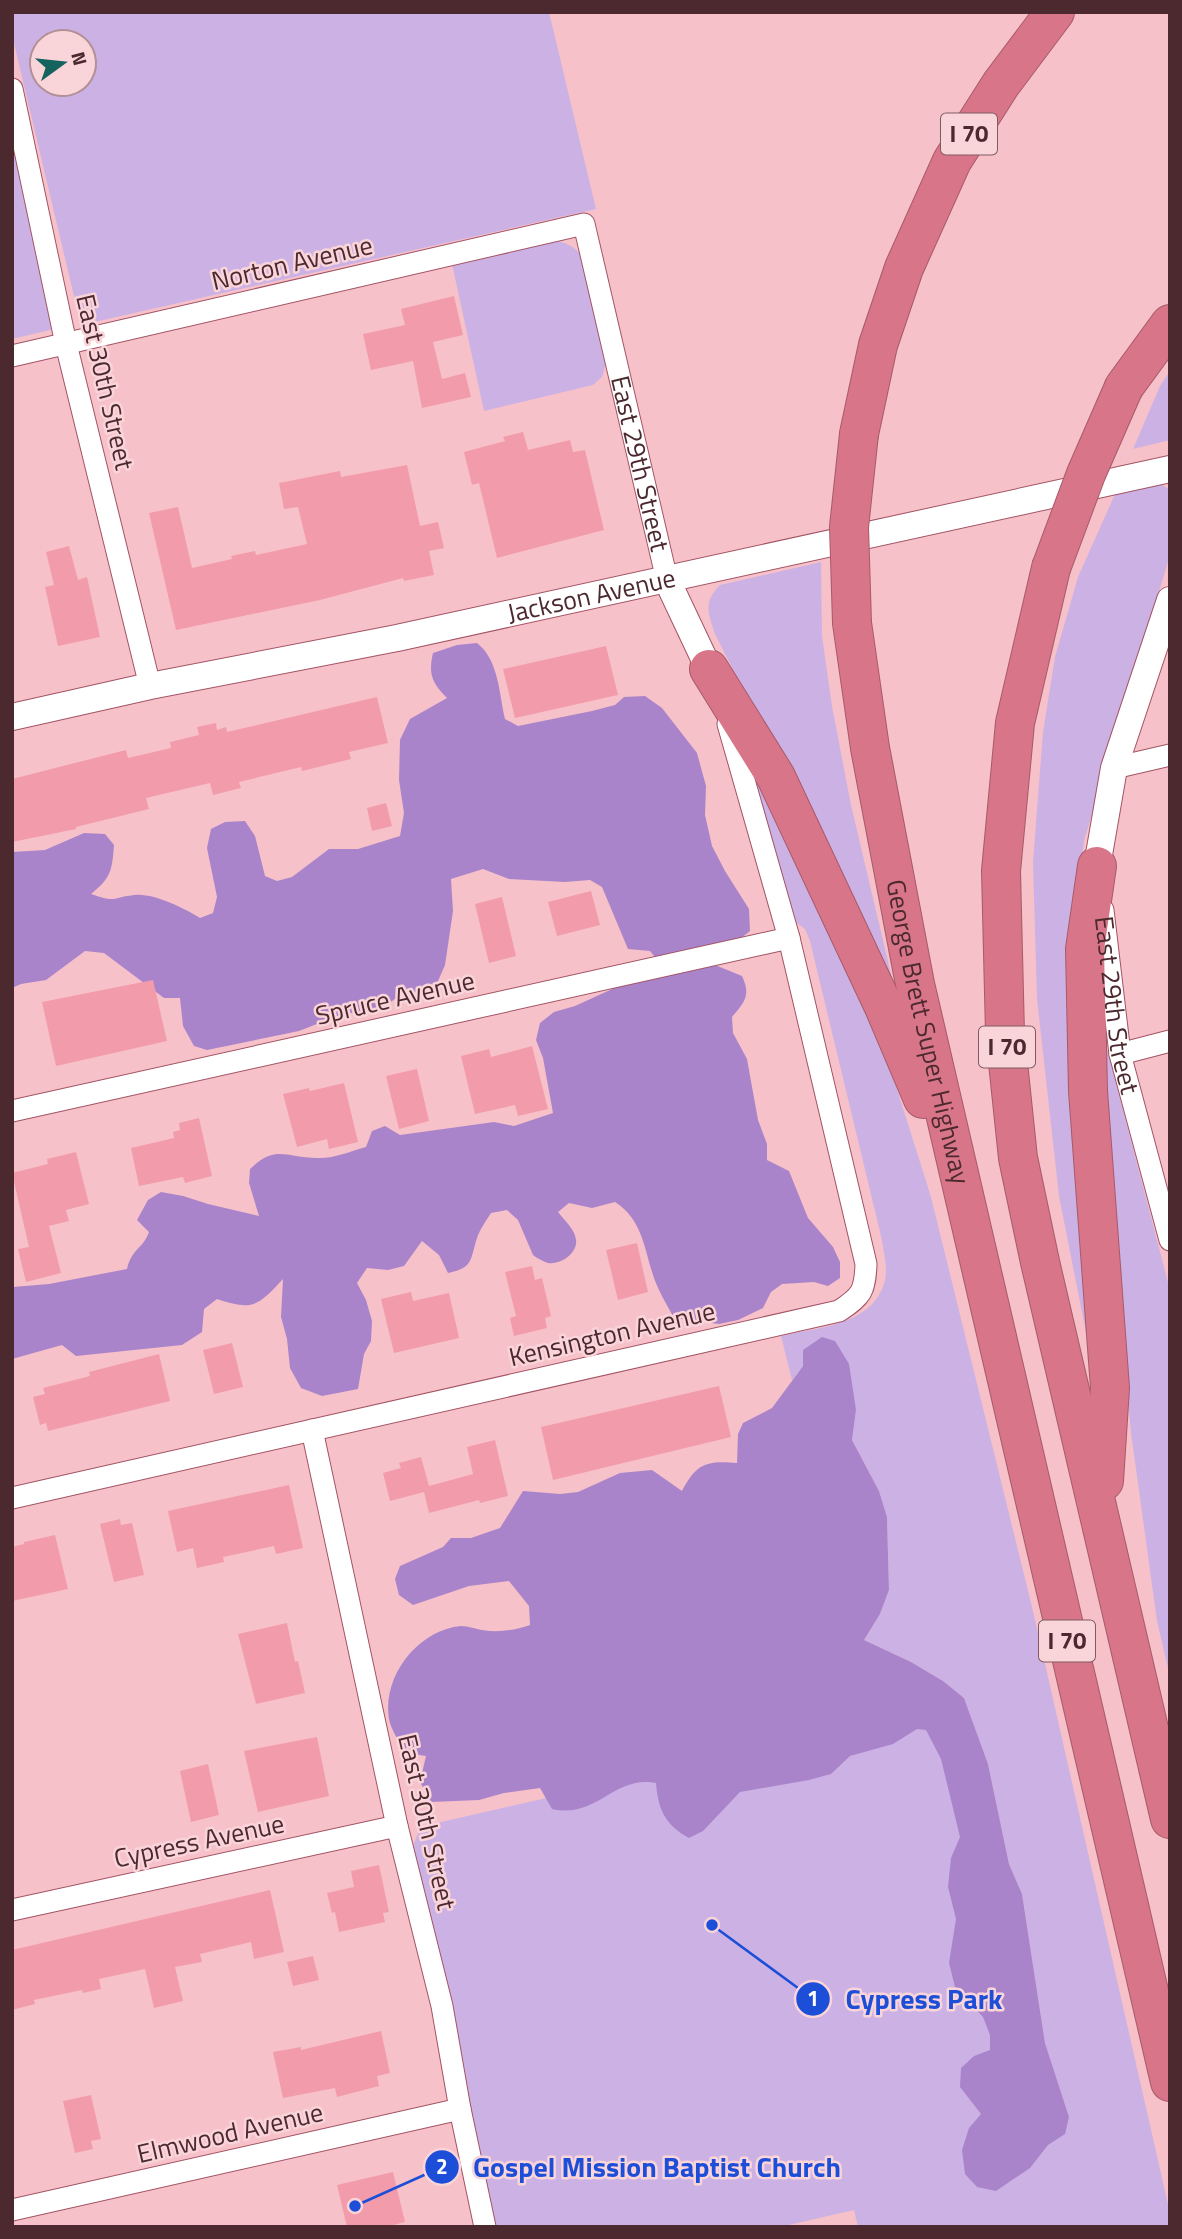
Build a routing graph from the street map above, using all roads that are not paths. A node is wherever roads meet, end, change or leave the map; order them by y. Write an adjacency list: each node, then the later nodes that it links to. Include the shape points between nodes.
1 (1055, 12): 20 (highway, George Brett Super Highway / I 70, bridge, via 952,161 904,268 878,345 859,434 849,527 852,623 870,748 915,984)
2 (12, 89): 5 (street, East 30th Street)
3 (584, 223): 5 (street, Norton Avenue); 8 (street, East 29th Street)
4 (1170, 324): 24 (highway, I 70, bridge, via 1124,387 1051,568 1016,723 1001,871 1005,1034 1018,1158)
5 (66, 344): 6 (street, Norton Avenue); 11 (street, East 30th Street)
6 (12, 356)
7 (1170, 469): 8 (street, Jackson Avenue)
8 (667, 580): 10 (street, East 29th Street); 11 (street, Jackson Avenue)
9 (1170, 600): 14 (street, East 29th Street)
10 (709, 669): 16 (street, East 29th Street); 20 (highway, via 776,777 884,1007)
11 (150, 686): 12 (street, Jackson Avenue)
12 (12, 717)
13 (1170, 755): 14 (street)
14 (1114, 768): 15 (street, East 29th Street)
15 (1097, 866): 18 (street, East 29th Street); 24 (highway, via 1085,949 1088,1091 1110,1388)
16 (789, 938): 19 (street, Spruce Avenue); 22 (street, Kensington Avenue, via 866,1264 865,1285 857,1299 839,1311)
17 (1170, 1041): 18 (street)
18 (1120, 1054): 21 (street, East 29th Street)
19 (12, 1111)
20 (965, 1200): 28 (highway, George Brett Super Highway / I 70)
21 (1170, 1240)
22 (312, 1430): 23 (street, Kensington Avenue); 26 (street, East 30th Street)
23 (12, 1498)
24 (1101, 1521): 25 (highway, I 70)
25 (1170, 1819)
26 (397, 1826): 27 (street, Cypress Avenue); 29 (street, East 30th Street, via 442,2006)
27 (12, 1909)
28 (1170, 2082)
29 (460, 2109): 30 (street, Elmwood Avenue); 31 (street, East 30th Street)
30 (12, 2210)
31 (485, 2227)

